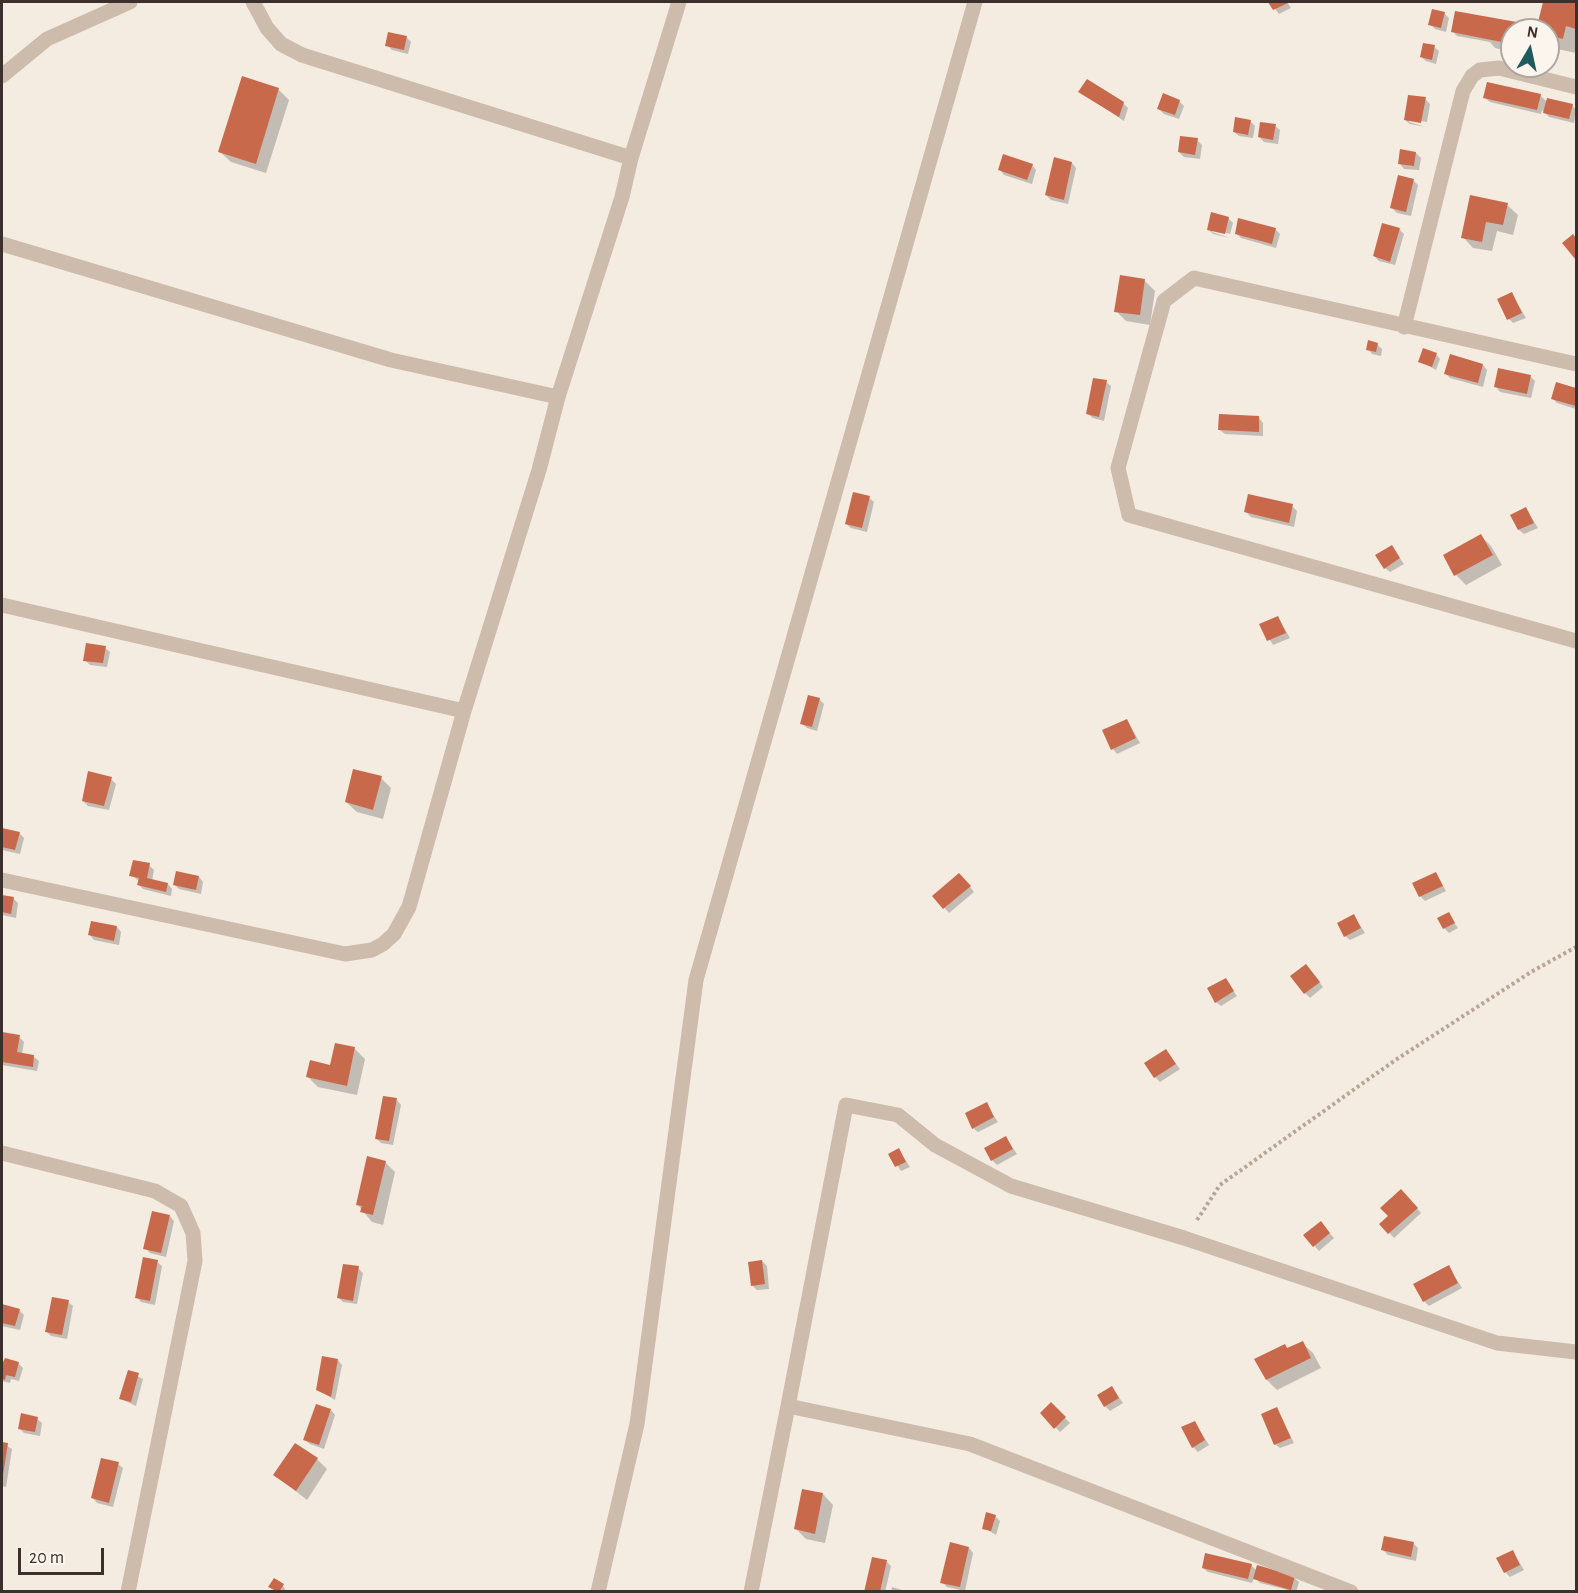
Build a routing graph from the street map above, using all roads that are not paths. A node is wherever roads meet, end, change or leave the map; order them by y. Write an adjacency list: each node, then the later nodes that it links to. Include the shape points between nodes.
1 (130, 2): 5 (street, via 46,39)
2 (253, 2): 7 (street, via 281,44 302,55)
3 (679, 2): 7 (street)
4 (975, 2): 20 (street, via 696,980 637,1424)
5 (2, 76)
6 (1576, 87): 9 (street, via 1499,68 1480,70 1472,76 1463,91)
7 (631, 158): 11 (street)
8 (2, 244): 11 (street, via 391,360)
9 (1404, 327): 10 (street); 13 (street, via 1194,278 1164,301 1118,468 1129,514)
10 (1576, 364)
11 (558, 397): 14 (street)
12 (2, 605): 14 (street)
13 (1576, 641)
14 (464, 711): 15 (street, via 408,907 394,934 372,950 345,954)
15 (2, 880)
16 (2, 1153): 19 (street, via 154,1191 181,1206 193,1233 195,1261)
17 (1576, 1352): 18 (street, via 1497,1343 1184,1238 1011,1186 935,1145 898,1114 846,1105)
18 (788, 1406): 21 (street); 22 (street, via 970,1444)
19 (129, 1592)
20 (598, 1592)
21 (751, 1592)
22 (1351, 1592)

